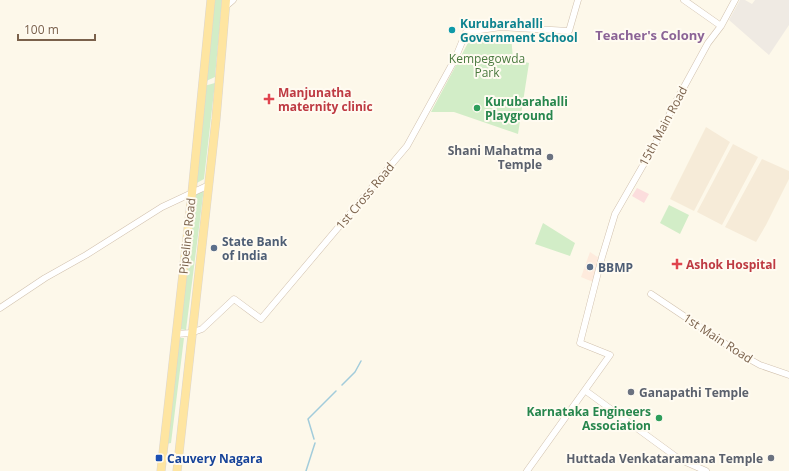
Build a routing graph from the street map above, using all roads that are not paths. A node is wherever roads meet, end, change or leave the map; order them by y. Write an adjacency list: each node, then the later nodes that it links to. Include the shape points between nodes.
1 (211, 0): 9 (main road, Pipeline Road)
2 (233, 0): 6 (street)
3 (578, 0): 13 (street, 1st Cross Road, via 569,31 501,27 466,32 455,59 407,146 261,319 234,298 202,329)
4 (684, 0): 7 (street)
5 (735, 0): 7 (street, 15th Main Road)
6 (226, 3): 8 (main road, Pipeline Road)
7 (721, 26): 15 (street, 15th Main Road, via 708,43 657,141 615,214 580,343 610,355)
8 (209, 185): 9 (street); 13 (main road, Pipeline Road)
9 (192, 193): 11 (street, via 162,207); 12 (main road, Pipeline Road)
10 (651, 294): 14 (street, 1st Main Road, via 742,355 760,365)
11 (0, 308)
12 (176, 334): 13 (street); 16 (main road, Pipeline Road)
13 (191, 334): 17 (main road, Pipeline Road)
14 (789, 375)
15 (586, 391): 18 (street); 19 (street, via 679,460)
16 (161, 471)
17 (177, 471)
18 (527, 471)
19 (706, 471)

